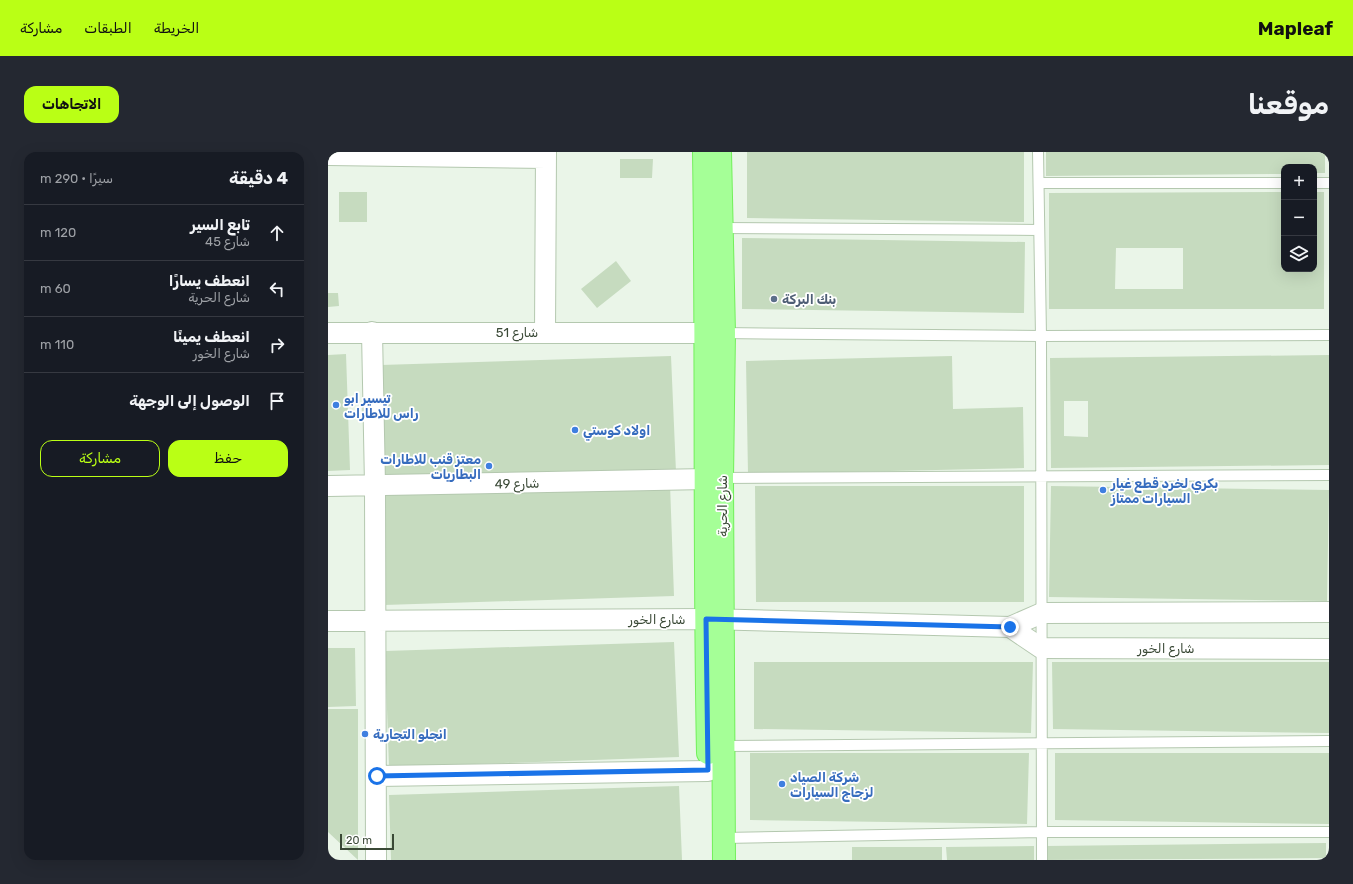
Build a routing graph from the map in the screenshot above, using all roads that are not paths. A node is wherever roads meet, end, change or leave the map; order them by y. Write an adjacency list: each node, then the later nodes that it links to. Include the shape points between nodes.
1 (704, 152): 15 (main road, شارع الحرية)
2 (720, 152): 10 (main road, شارع الحرية)
3 (1038, 152): 6 (lane)
4 (328, 155): 5 (street)
5 (546, 155): 13 (street)
6 (1039, 184): 7 (lane); 11 (lane)
7 (1281, 184)
8 (1317, 184): 9 (lane)
9 (1329, 184)
10 (722, 228): 11 (lane); 15 (main road, شارع الحرية)
11 (1039, 230): 17 (lane)
12 (372, 332): 13 (street, شارع 51); 14 (street, شارع 51); 21 (street)
13 (545, 332): 15 (street, شارع 51)
14 (328, 333)
15 (715, 333): 17 (lane); 20 (main road, شارع الحرية)
16 (1329, 335): 17 (lane)
17 (1041, 336): 19 (lane)
18 (1329, 475): 19 (lane)
19 (1041, 476): 20 (lane); 24 (lane)
20 (714, 478): 21 (street, شارع 49); 25 (main road, شارع الحرية)
21 (375, 485): 22 (street, شارع 49); 26 (street)
22 (328, 486)
23 (1329, 612): 24 (street, شارع الخور)
24 (1042, 613): 28 (street, شارع الخور); 29 (lane)
25 (714, 619): 26 (street, شارع الخور); 28 (street, شارع الخور); 33 (main road, شارع الحرية); 34 (main road, شارع الحرية)
26 (376, 620): 27 (street, شارع الخور); 35 (street)
27 (328, 621)
28 (1010, 627): 29 (street)
29 (1041, 648): 30 (street, شارع الخور); 32 (lane)
30 (1329, 649)
31 (1329, 742): 32 (lane)
32 (1041, 743): 33 (lane); 36 (lane)
33 (722, 746): 38 (main road, شارع الحرية)
34 (708, 770): 35 (street); 40 (main road, شارع الحرية)
35 (377, 776): 39 (street)
36 (1042, 832): 37 (lane); 38 (lane); 42 (lane)
37 (1329, 832)
38 (724, 838): 41 (main road, شارع الحرية)
39 (376, 860)
40 (709, 860)
41 (724, 860)
42 (1042, 860)

